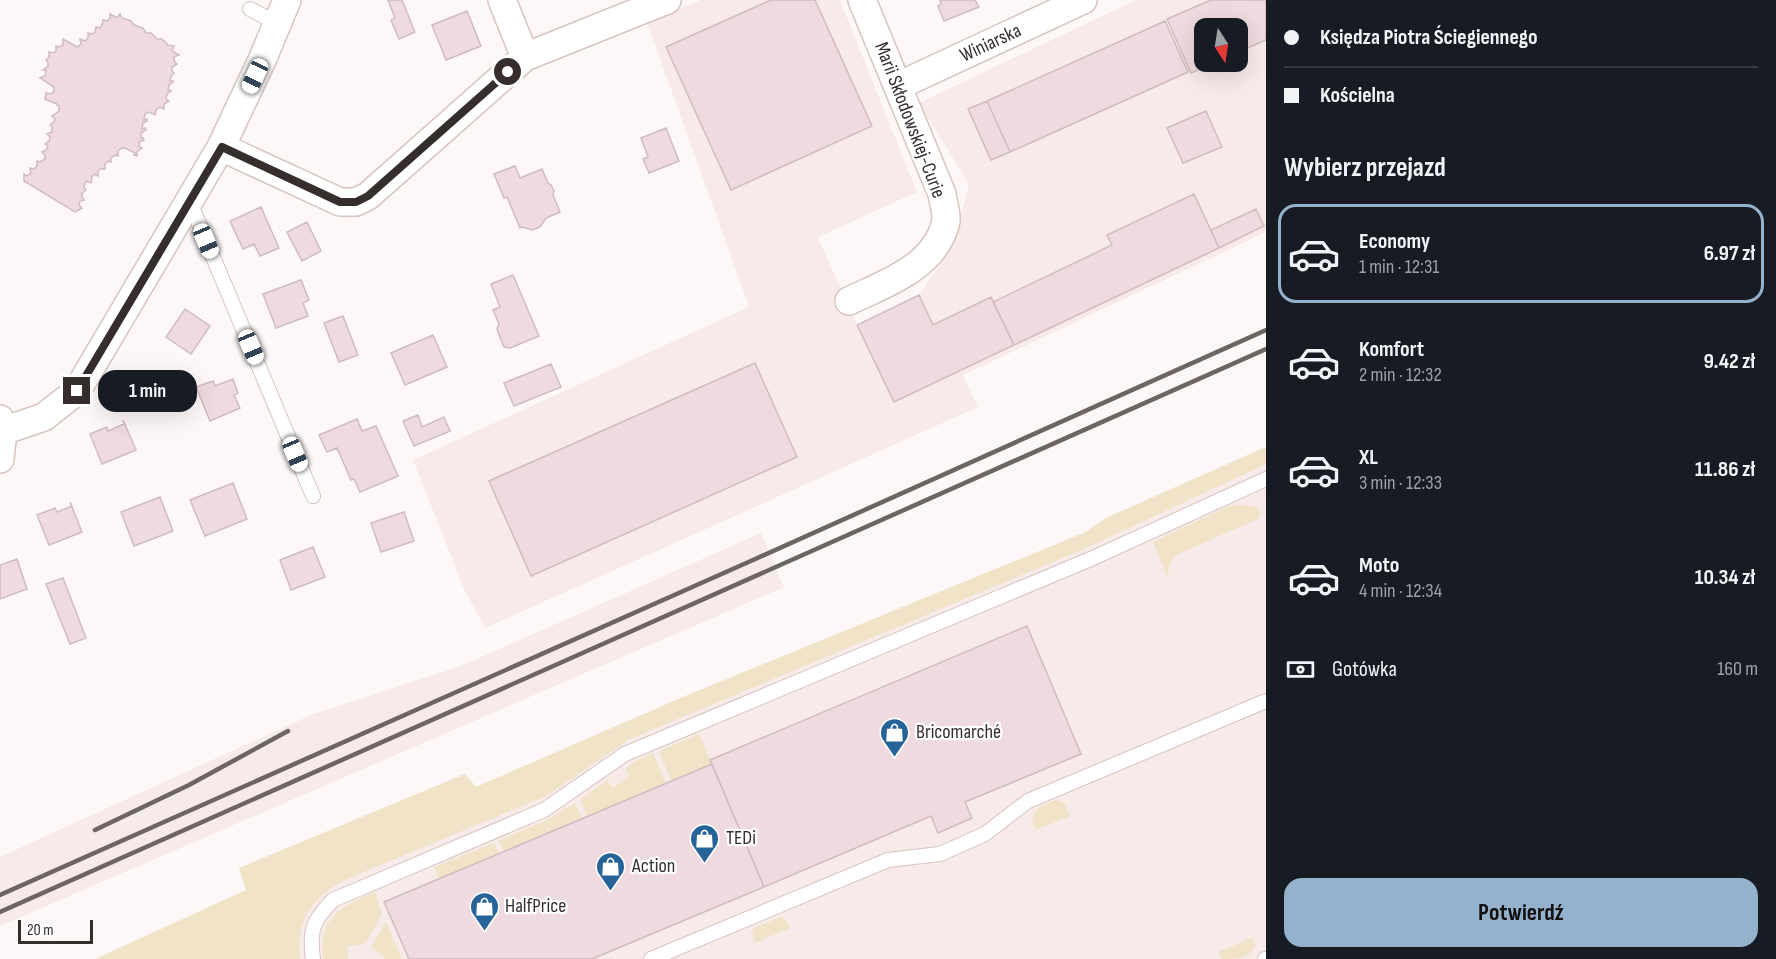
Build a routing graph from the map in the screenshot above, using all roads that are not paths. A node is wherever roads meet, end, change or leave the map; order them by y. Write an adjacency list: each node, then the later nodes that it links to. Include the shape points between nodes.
1 (501, 0): 7 (street)
2 (667, 0): 7 (street)
3 (862, 0): 8 (street, Marii Skłodowskiej-Curie)
4 (1083, 0): 8 (street, Winiarska)
5 (250, 9): 6 (lane)
6 (282, 11): 9 (street)
7 (525, 57): 9 (street, via 368,196 356,202 340,202)
8 (897, 86): 11 (street, Marii Skłodowskiej-Curie, via 942,194 946,220 935,246 913,269)
9 (222, 147): 10 (street)
10 (190, 202): 12 (street, via 77,391 44,417); 15 (lane)
11 (849, 301)
12 (1, 427): 13 (street)
13 (0, 459)
14 (1266, 479): 17 (lane, via 1094,558 625,753 544,810 342,895 320,914 312,931)
15 (313, 496)
16 (1266, 701): 18 (lane, via 1028,801 985,834 939,854 888,860)
17 (313, 959)
18 (651, 959)

